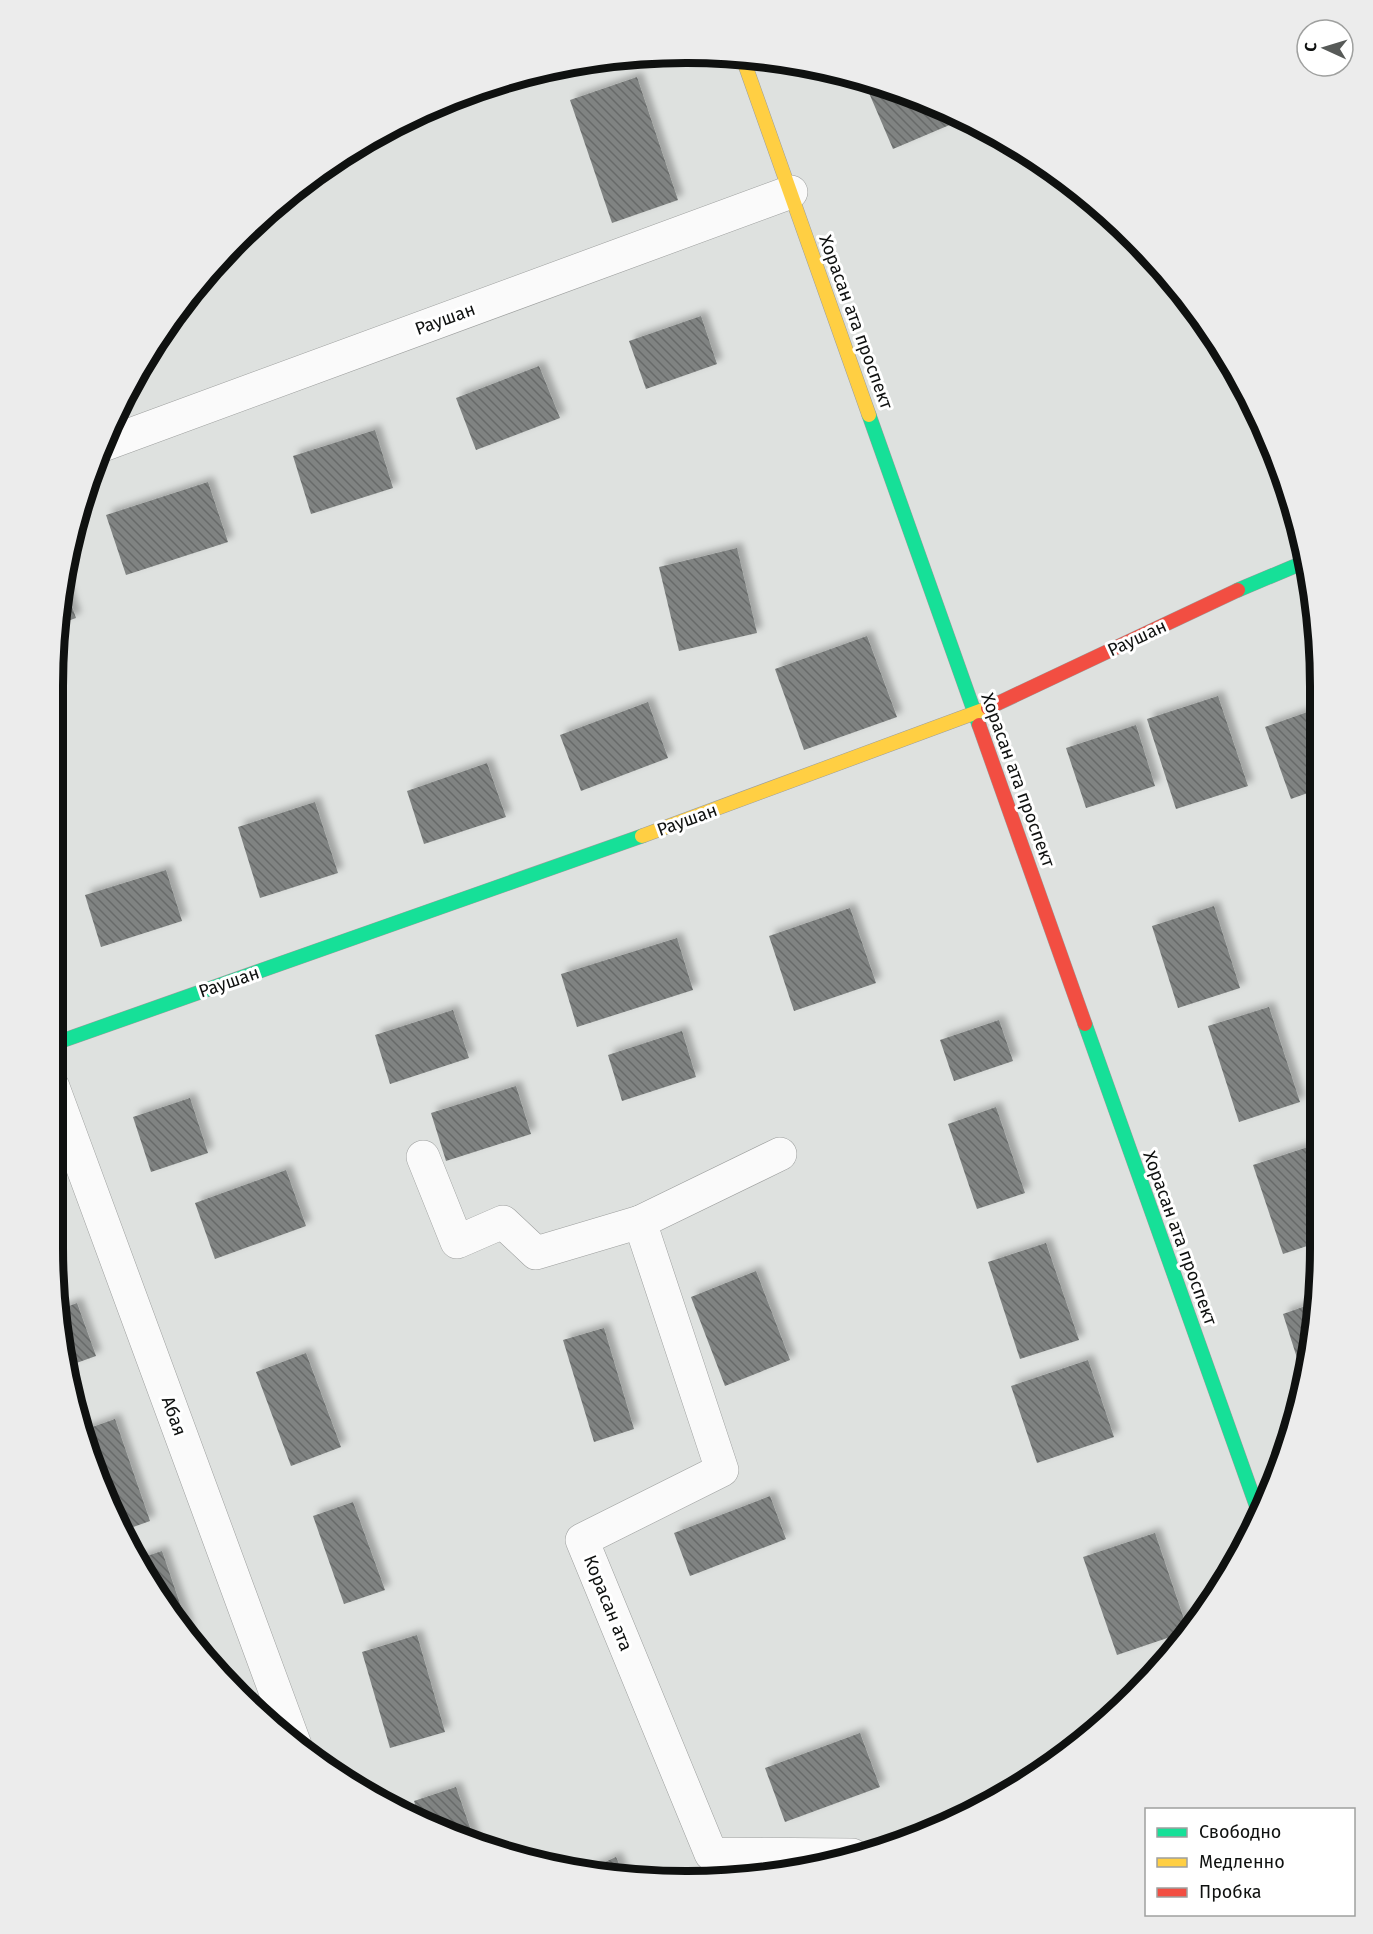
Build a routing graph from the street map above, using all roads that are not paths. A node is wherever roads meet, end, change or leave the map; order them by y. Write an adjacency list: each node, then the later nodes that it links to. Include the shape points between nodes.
1 (746, 66): 2 (main road, Хорасан ата проспект)
2 (791, 192): 3 (street, Раушан); 5 (main road, Хорасан ата проспект)
3 (113, 441)
4 (1298, 564): 5 (main road, Раушан)
5 (976, 714): 6 (main road, Раушан, via 616,846); 11 (main road, Хорасан ата проспект)
6 (63, 1040)
7 (63, 1117): 12 (street, Абая)
8 (780, 1154): 10 (street)
9 (423, 1157): 10 (street, via 457,1242 503,1222 536,1253)
10 (640, 1222): 13 (street, Корасан ата, via 722,1470 582,1540 711,1854)
11 (1255, 1503)
12 (288, 1727)
13 (827, 1855)

